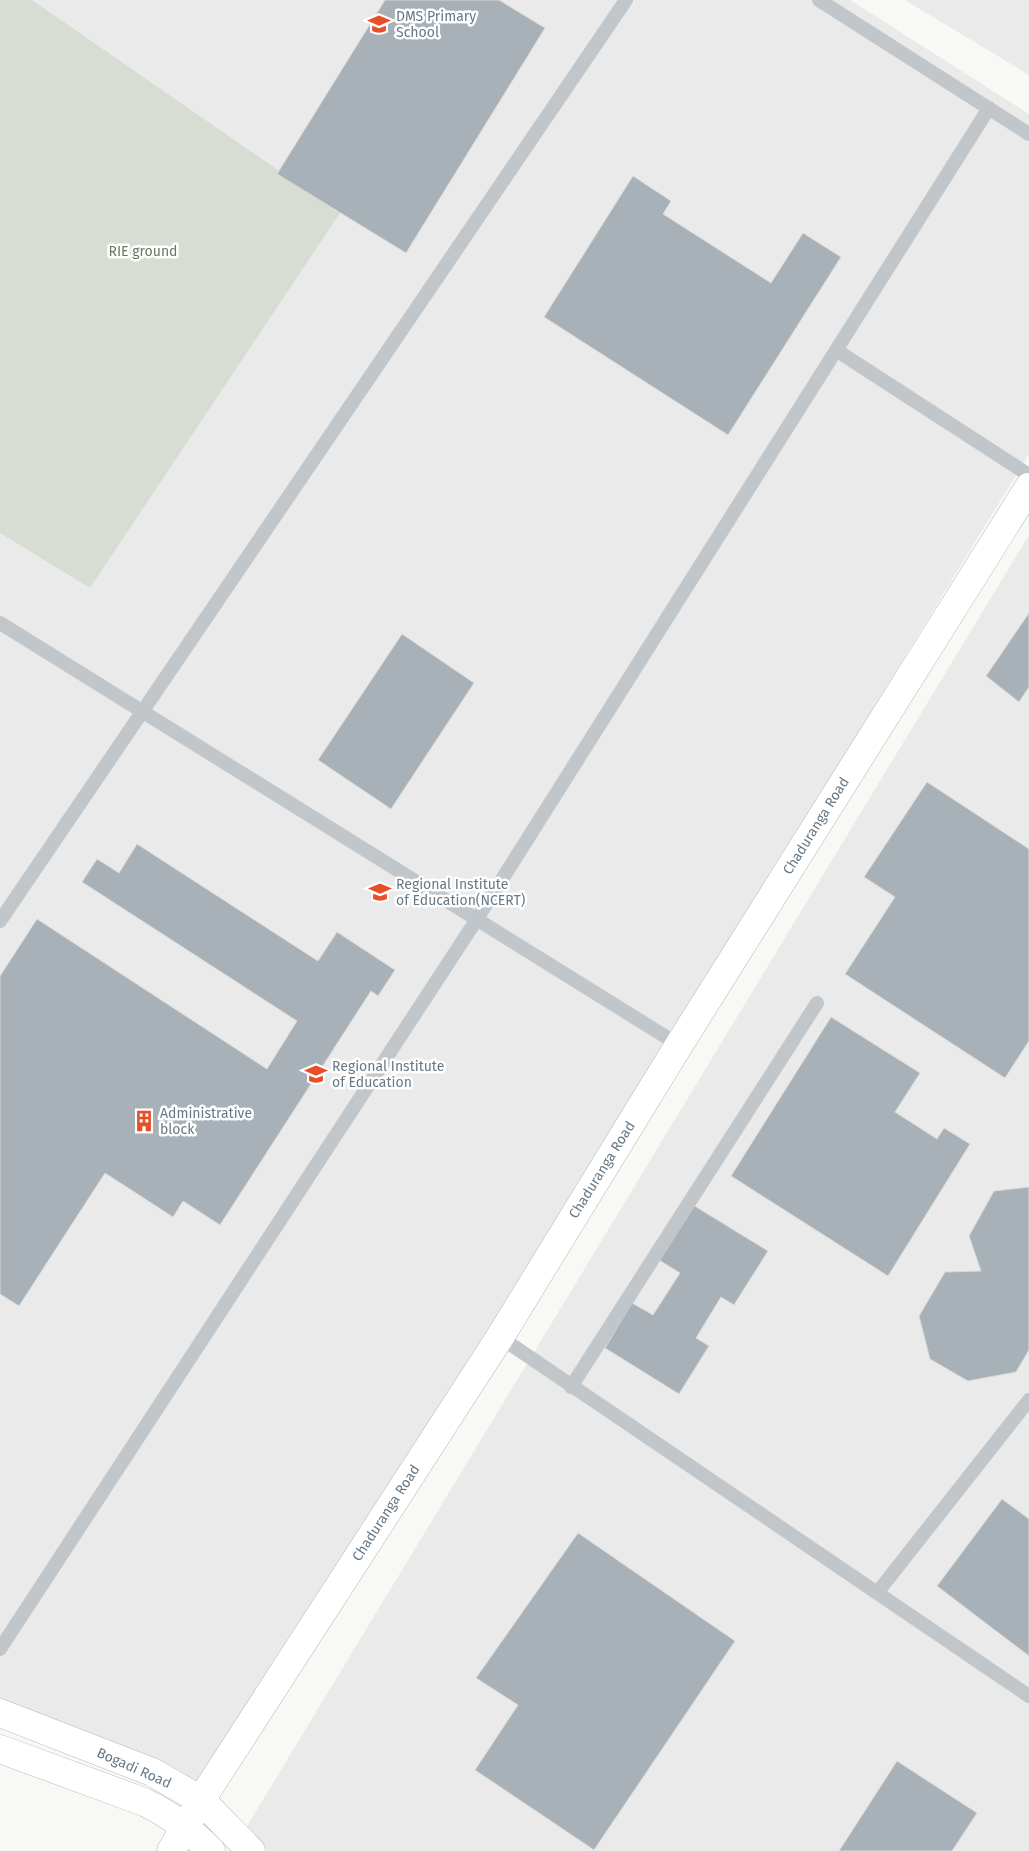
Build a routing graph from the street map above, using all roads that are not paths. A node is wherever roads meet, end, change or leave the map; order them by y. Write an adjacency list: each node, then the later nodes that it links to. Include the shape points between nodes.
1 (626, 0): 9 (lane)
2 (819, 0): 3 (lane)
3 (989, 108): 4 (lane); 5 (lane)
4 (1029, 134)
5 (836, 350): 6 (lane); 10 (lane)
6 (1029, 475)
7 (1029, 487): 13 (street, Chaduranga Road)
8 (0, 623): 9 (lane)
9 (142, 712): 10 (lane); 11 (lane)
10 (478, 919): 13 (lane); 18 (lane)
11 (0, 921)
12 (817, 1003): 15 (lane)
13 (679, 1045): 14 (street, Chaduranga Road)
14 (500, 1337): 15 (lane); 22 (street, Chaduranga Road)
15 (571, 1386): 17 (lane)
16 (1029, 1400): 17 (lane)
17 (877, 1593): 19 (lane)
18 (0, 1649)
19 (1029, 1696)
20 (0, 1713): 22 (street, Bogadi Road, via 152,1772)
21 (0, 1750): 23 (street, via 144,1802)
22 (201, 1800): 23 (street, Chaduranga Road); 26 (street, Bogadi Road)
23 (176, 1820): 24 (street, Chaduranga Road); 25 (street)
24 (171, 1851)
25 (211, 1851)
26 (250, 1851)

